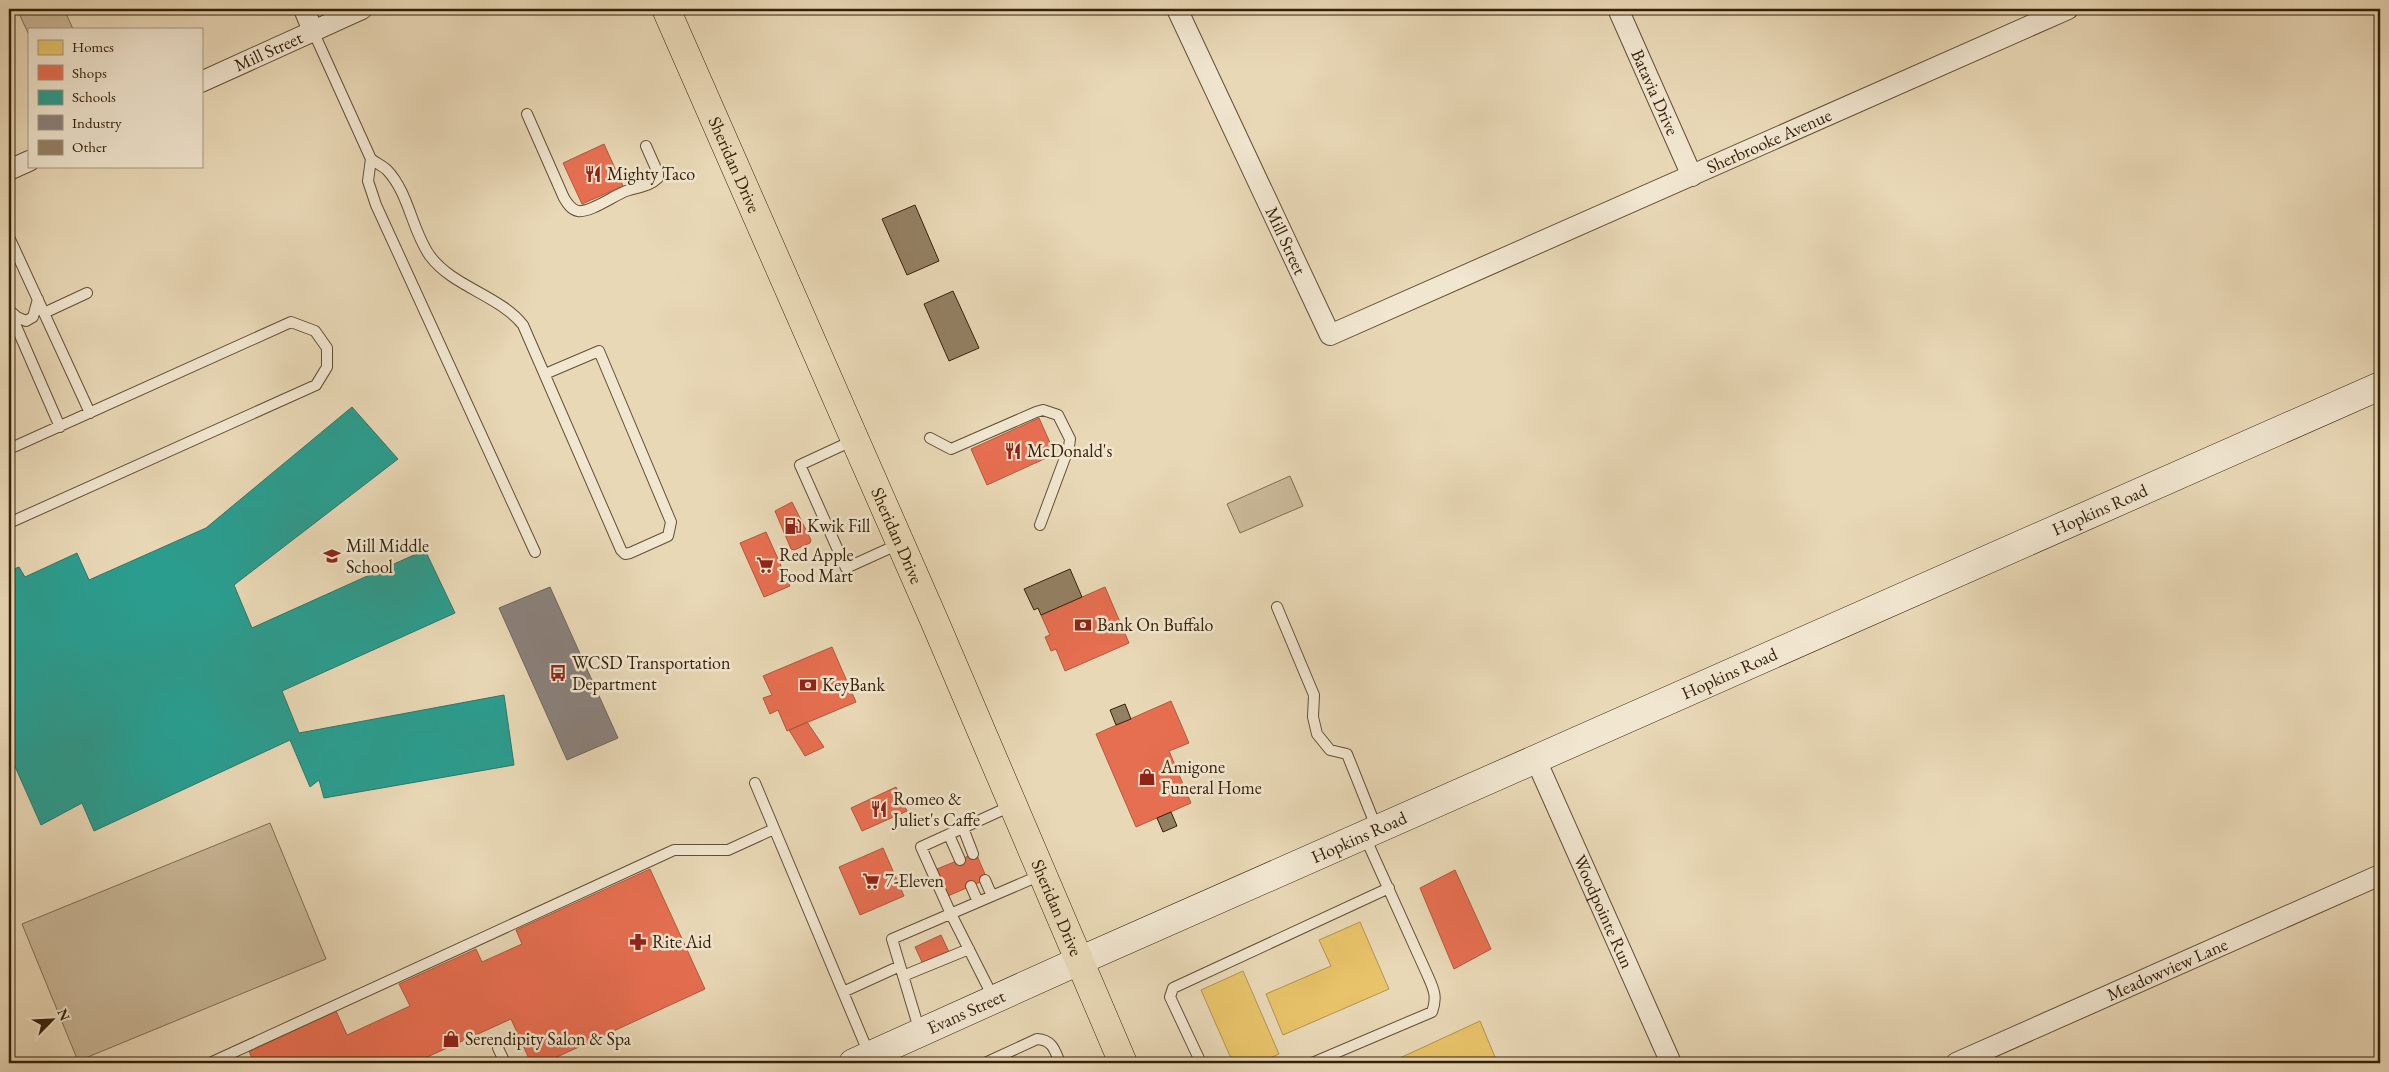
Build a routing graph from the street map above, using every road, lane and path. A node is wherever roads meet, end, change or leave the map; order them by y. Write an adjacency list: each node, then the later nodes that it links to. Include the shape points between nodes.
1 (304, 9): 7 (street)
2 (362, 9): 7 (street, Mill Street)
3 (666, 9): 26 (main road, Sheridan Drive)
4 (1177, 9): 16 (street, Mill Street, via 1330,334)
5 (1618, 9): 14 (street, Batavia Drive)
6 (2067, 9): 14 (street, Sherbrooke Avenue)
7 (313, 31): 8 (street, Mill Street); 11 (lane)
8 (202, 82)
9 (527, 114): 10 (lane, via 564,198 577,211 654,182 658,174)
10 (646, 146)
11 (371, 159): 21 (lane, via 387,170 399,189 429,255 440,267 517,318); 31 (lane, via 368,181 376,205)
12 (28, 161): 13 (street)
13 (9, 170)
14 (1692, 176): 16 (street, Sherbrooke Avenue)
15 (9, 237): 18 (lane)
16 (1469, 272)
17 (87, 293): 20 (lane)
18 (38, 299): 19 (lane, via 33,317 26,321); 20 (lane)
19 (9, 310): 24 (lane)
20 (44, 313): 23 (lane)
21 (545, 374): 21 (lane, via 621,550 625,554 630,553 668,536 671,522 599,351)
22 (2380, 386): 33 (street, Hopkins Road)
23 (90, 413): 24 (lane); 28 (lane, via 291,322 315,331 327,348 327,367 316,385)
24 (60, 427): 27 (lane)
25 (930, 438): 29 (lane, via 951,449 1036,412 1043,410 1058,415 1070,439 1069,447)
26 (855, 440): 30 (main road, Sheridan Drive); 30 (lane, via 800,465 846,568)
27 (9, 449)
28 (9, 523)
29 (1040, 525)
30 (900, 543): 35 (main road, Sheridan Drive)
31 (535, 552)
32 (1277, 607): 38 (lane, via 1314,695 1312,717 1318,734 1330,750 1347,754)
33 (1536, 760): 38 (street, Hopkins Road); 65 (street, Woodpointe Run)
34 (755, 783): 37 (lane)
35 (1012, 806): 36 (lane); 43 (main road, Sheridan Drive)
36 (963, 828): 39 (lane); 40 (lane)
37 (774, 829): 53 (lane); 58 (lane, via 728,850 674,850)
38 (1371, 833): 46 (lane); 51 (street, Hopkins Road)
39 (949, 834): 41 (lane); 49 (lane, via 921,847)
40 (973, 854)
41 (960, 860)
42 (2380, 875): 66 (street, Meadowview Lane)
43 (1041, 876): 47 (lane); 51 (main road, Sheridan Drive)
44 (985, 880): 47 (lane)
45 (971, 886): 48 (lane)
46 (1389, 888): 63 (lane, via 1173,988 1170,997); 64 (lane, via 1436,996 1432,1012)
47 (992, 896): 48 (lane)
48 (978, 902): 49 (lane)
49 (951, 914): 50 (lane); 52 (lane, via 892,939)
50 (968, 949): 52 (lane); 54 (lane)
51 (1079, 961): 54 (street, Evans Street); 62 (main road, Sheridan Drive)
52 (902, 971): 53 (lane); 55 (lane)
53 (843, 992): 57 (lane)
54 (994, 999): 55 (street, Evans Street)
55 (921, 1033): 57 (street, Evans Street)
56 (498, 1048): 59 (lane)
57 (865, 1061)
58 (210, 1063)
59 (505, 1063)
60 (985, 1063): 61 (lane, via 1037,1039 1052,1044)
61 (1060, 1063)
62 (1123, 1063)
63 (1201, 1063)
64 (1312, 1063)
65 (1671, 1063)
66 (1956, 1063)

